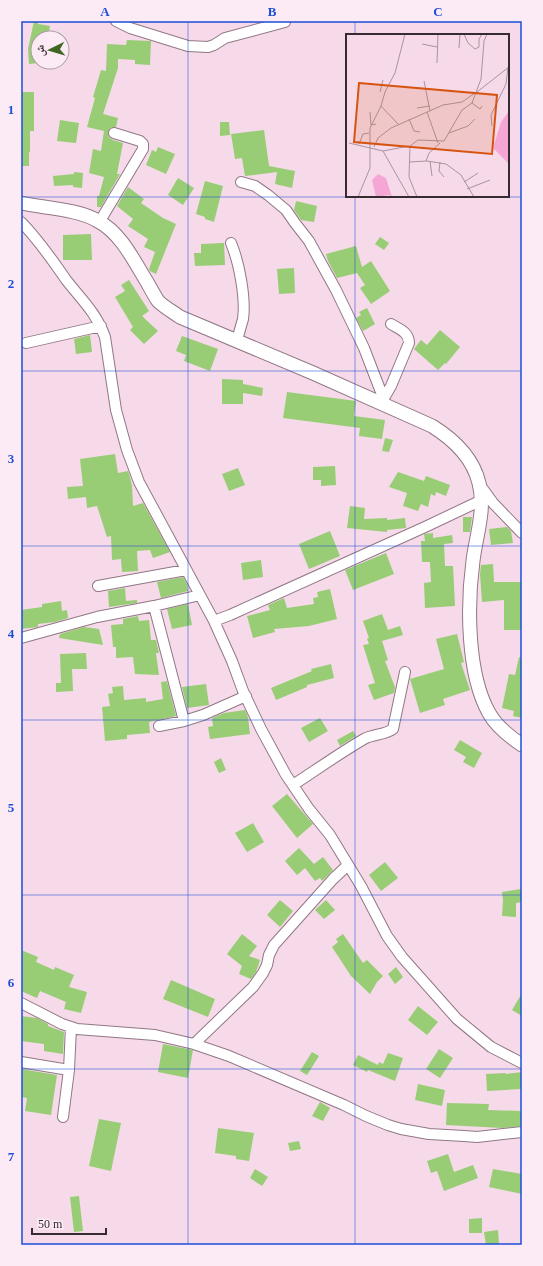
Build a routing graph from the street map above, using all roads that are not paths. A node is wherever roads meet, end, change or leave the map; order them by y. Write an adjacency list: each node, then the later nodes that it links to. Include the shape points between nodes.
1 (116, 21): 2 (street, via 130,28 188,46 208,47 225,38)
2 (285, 22)
3 (114, 133): 7 (street, via 140,141 143,149)
4 (241, 182): 13 (street, via 255,186 286,210 309,241 364,348)
5 (21, 203): 7 (main road, via 80,214)
6 (21, 222): 10 (street)
7 (100, 222): 11 (main road, via 123,245 154,295 164,306 180,317)
8 (231, 242): 11 (street, via 242,290 243,318)
9 (391, 324): 13 (street, via 403,331 409,340)
10 (101, 326): 12 (street); 17 (street, via 105,337 116,410 127,450 139,482)
11 (237, 340): 13 (main road)
12 (26, 343)
13 (385, 401): 14 (main road, via 453,440 474,469)
14 (480, 483): 15 (main road); 16 (street, via 493,503)
15 (482, 500): 21 (street); 27 (main road, via 470,592 473,657 478,685 490,715 501,728)
16 (522, 533)
17 (186, 570): 18 (street); 19 (street)
18 (98, 586)
19 (200, 595): 20 (street); 21 (street)
20 (154, 606): 22 (street); 25 (street)
21 (214, 620): 24 (street)
22 (21, 638)
23 (404, 672): 28 (street, via 393,729 366,738)
24 (246, 696): 25 (street); 28 (street, via 261,729)
25 (184, 721): 26 (street)
26 (158, 726)
27 (522, 744)
28 (293, 785): 29 (street, via 330,834)
29 (348, 865): 32 (street, via 274,945 263,973 253,987); 34 (street, via 387,936 419,977 457,1019 491,1047)
30 (21, 1004): 31 (street)
31 (71, 1027): 32 (street, via 155,1035); 35 (street)
32 (194, 1044): 37 (street, via 229,1056 394,1127 429,1134 464,1136)
33 (21, 1062): 35 (street)
34 (522, 1063)
35 (68, 1070): 36 (street)
36 (63, 1117)
37 (522, 1132)

